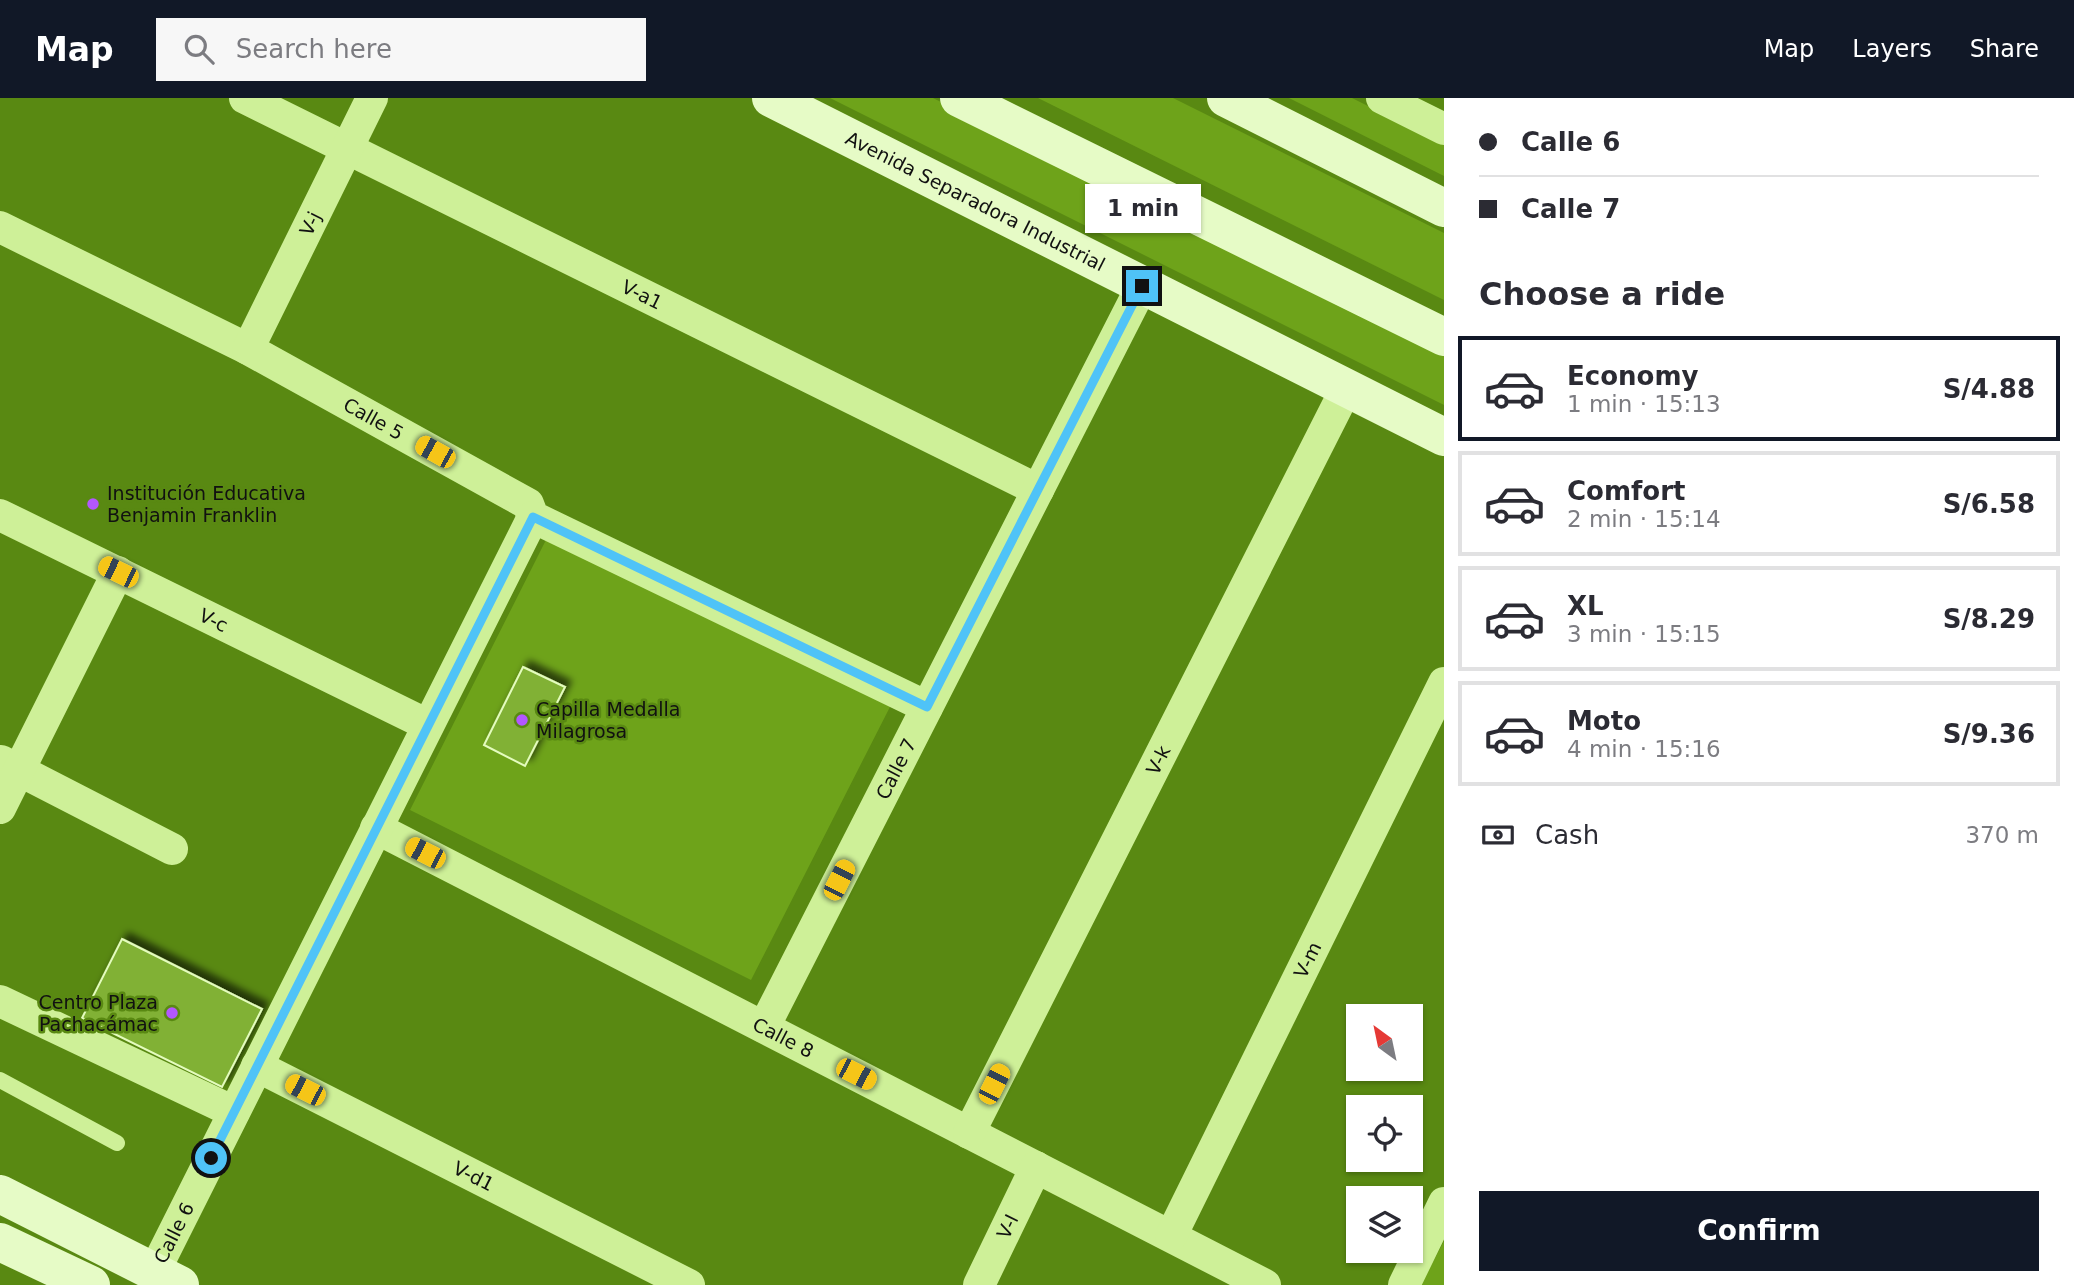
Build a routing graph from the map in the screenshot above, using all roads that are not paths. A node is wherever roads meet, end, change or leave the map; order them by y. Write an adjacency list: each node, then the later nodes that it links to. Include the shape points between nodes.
1 (245, 98): 8 (street, V-a1)
2 (372, 98): 8 (street, V-j)
3 (771, 98): 11 (street, Avenida Separadora Industrial)
4 (959, 98): 12 (street)
5 (1226, 98): 9 (street)
6 (1386, 99): 7 (street)
7 (1444, 129)
8 (347, 149): 13 (street, V-j); 16 (street, V-a1)
9 (1444, 208)
10 (0, 227): 13 (street, Calle 5)
11 (1142, 286): 14 (street, Avenida Separadora Industrial); 16 (street, Calle 7)
12 (1444, 337)
13 (248, 349): 18 (street, Calle 5, via 528,504)
14 (1347, 387): 15 (street, Avenida Separadora Industrial); 32 (street, V-k)
15 (1444, 437)
16 (1038, 490): 21 (street, Calle 7)
17 (0, 515): 19 (street, V-c)
18 (533, 517): 21 (street, Calle 5); 22 (street, Calle 6)
19 (118, 572): 22 (street, V-c); 23 (street)
20 (1444, 683): 37 (street, V-m)
21 (927, 707): 28 (street, Calle 7)
22 (428, 724): 25 (street, Calle 6)
23 (9, 765): 24 (street); 26 (street)
24 (0, 808)
25 (376, 828): 28 (street, Calle 8); 29 (street, Calle 6)
26 (172, 849)
27 (0, 1001): 31 (street)
28 (764, 1027): 32 (street, Calle 8)
29 (257, 1066): 31 (street, Calle 6); 41 (street, V-d1)
30 (0, 1080): 33 (lane)
31 (234, 1112): 39 (street, Calle 6)
32 (969, 1133): 34 (street, Calle 8)
33 (117, 1143)
34 (1036, 1167): 37 (street, Calle 8); 42 (street, V-I)
35 (0, 1194): 39 (street)
36 (1444, 1203): 44 (street)
37 (1171, 1236): 43 (street, Calle 8)
38 (0, 1242): 40 (street)
39 (167, 1279)
40 (91, 1285)
41 (689, 1285)
42 (979, 1285)
43 (1265, 1285)
44 (1404, 1285)

